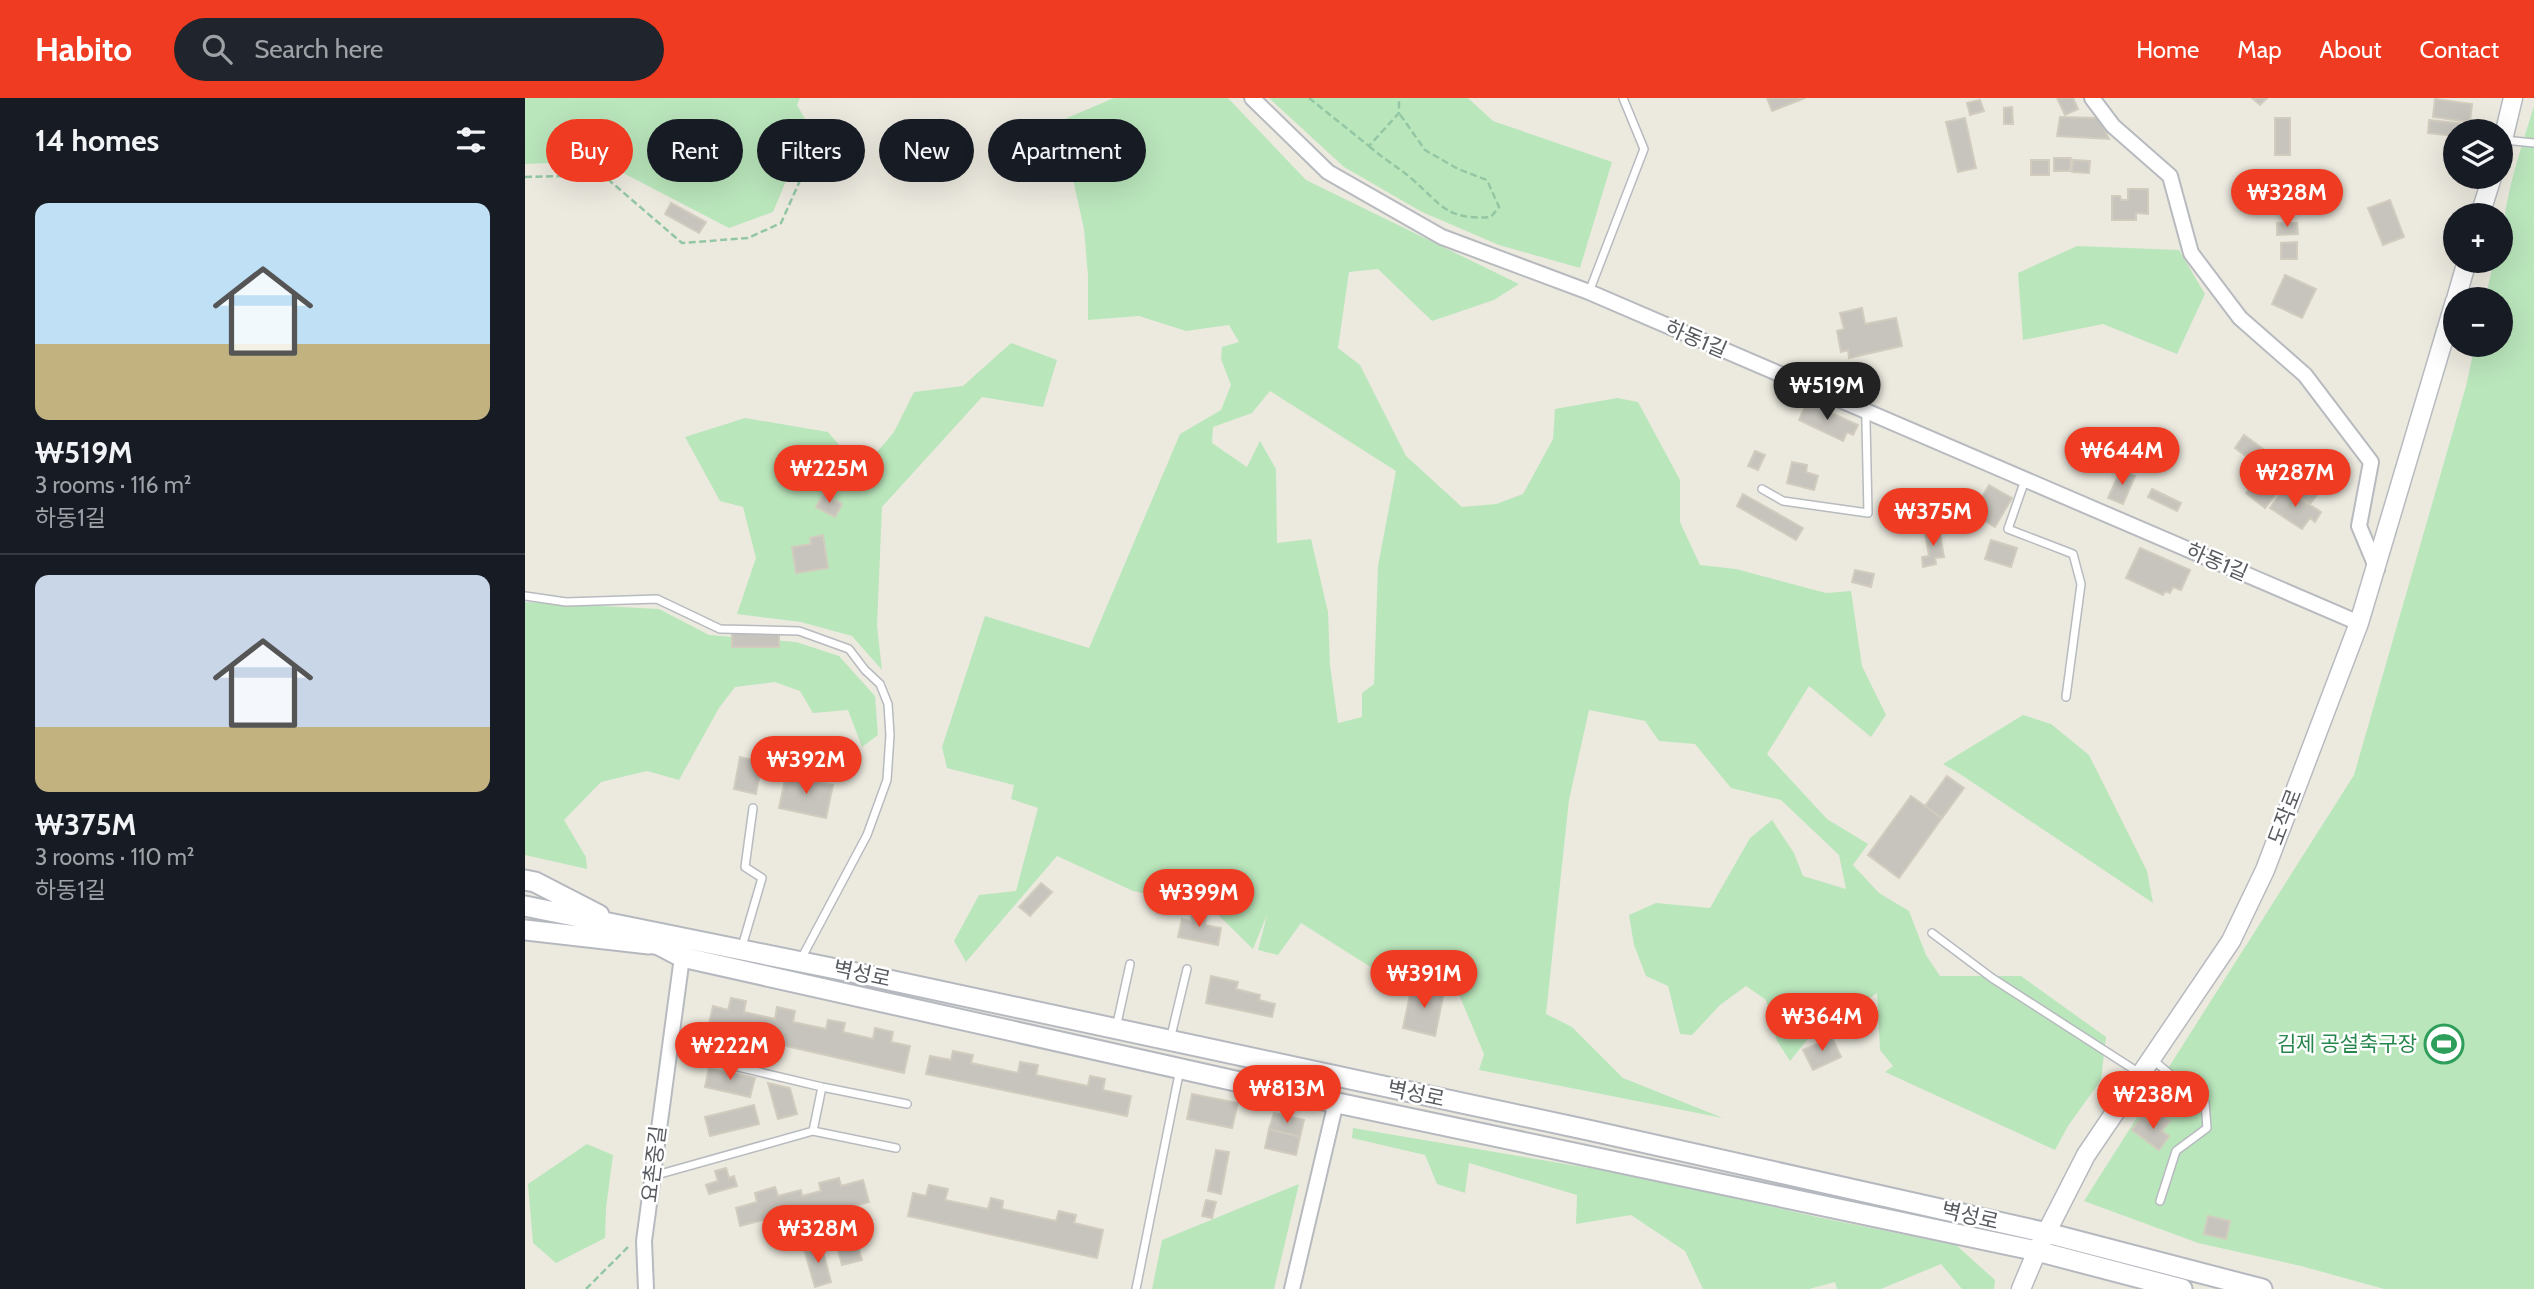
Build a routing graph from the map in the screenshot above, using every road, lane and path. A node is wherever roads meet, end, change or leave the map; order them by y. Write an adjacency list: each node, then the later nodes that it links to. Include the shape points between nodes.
1 (1252, 98): 14 (street, 하동1길, via 1328,172 1442,237)
2 (1308, 98): 11 (path)
3 (1399, 98): 7 (path)
4 (1623, 98): 14 (lane, via 1644,149)
5 (2092, 98): 20 (street, via 2113,126 2170,176 2191,253 2240,318 2305,375 2371,462 2358,526)
6 (2513, 98): 8 (street)
7 (1399, 113): 11 (path); 11 (path, via 1425,150 1487,180 1499,207 1491,217 1469,218 1443,208)
8 (2508, 119)
9 (2534, 143): 10 (lane)
10 (2513, 144)
11 (1369, 146)
12 (525, 177): 13 (path, via 603,175 682,243 748,238 781,223)
13 (799, 182)
14 (1589, 292): 17 (street, 하동1길)
15 (2443, 344): 20 (street, 도작로)
16 (1865, 377): 17 (lane)
17 (1866, 411): 18 (street, 하동1길); 19 (lane, via 1868,513 1783,501)
18 (2025, 480): 22 (street, 하동1길); 23 (lane, via 2008,529 2073,554 2081,584)
19 (1762, 489)
20 (2377, 569): 22 (street, 도작로)
21 (525, 596): 34 (lane, via 566,602 657,599 720,629 799,631 849,649 880,684 888,704 887,780 867,835)
22 (2359, 623): 39 (street, 도작로, via 2265,870 2231,941)
23 (2066, 697)
24 (753, 808): 32 (lane, via 745,867 762,878)
25 (525, 880): 28 (main road)
26 (525, 906): 28 (main road, 벽성로)
27 (525, 914): 31 (main road, 벽성로)
28 (621, 927): 32 (main road, 벽성로)
29 (525, 930): 31 (main road)
30 (1932, 933): 42 (lane, via 1992,978)
31 (659, 945): 33 (main road, 벽성로)
32 (741, 950): 34 (main road, 벽성로)
33 (682, 957): 41 (main road, 벽성로); 48 (street, 요촌중길)
34 (800, 962): 37 (main road, 벽성로)
35 (1130, 964): 37 (lane)
36 (1187, 969): 38 (lane)
37 (1116, 1028): 38 (main road, 벽성로)
38 (1169, 1040): 50 (main road, 벽성로)
39 (2152, 1059): 42 (street, 도작로); 49 (lane, via 2205,1104 2207,1128 2176,1151)
40 (721, 1063): 43 (lane)
41 (1180, 1068): 44 (main road, 벽성로); 55 (lane)
42 (2141, 1075): 50 (street, 도작로, via 2086,1155)
43 (822, 1087): 45 (lane); 46 (lane)
44 (1335, 1102): 52 (main road, 벽성로); 56 (street)
45 (907, 1104)
46 (813, 1131): 47 (lane); 48 (lane)
47 (896, 1148)
48 (652, 1177): 51 (street, 요촌중길)
49 (2160, 1201)
50 (2047, 1233): 52 (street, 도작로); 59 (main road, 벽성로)
51 (644, 1241): 53 (path, via 630,1246); 54 (street, 요촌중길)
52 (2037, 1251): 57 (street, 도작로); 58 (main road, 벽성로)
53 (586, 1289)
54 (646, 1289)
55 (1136, 1289)
56 (1292, 1289)
57 (2021, 1289)
58 (2182, 1289)
59 (2262, 1289)

